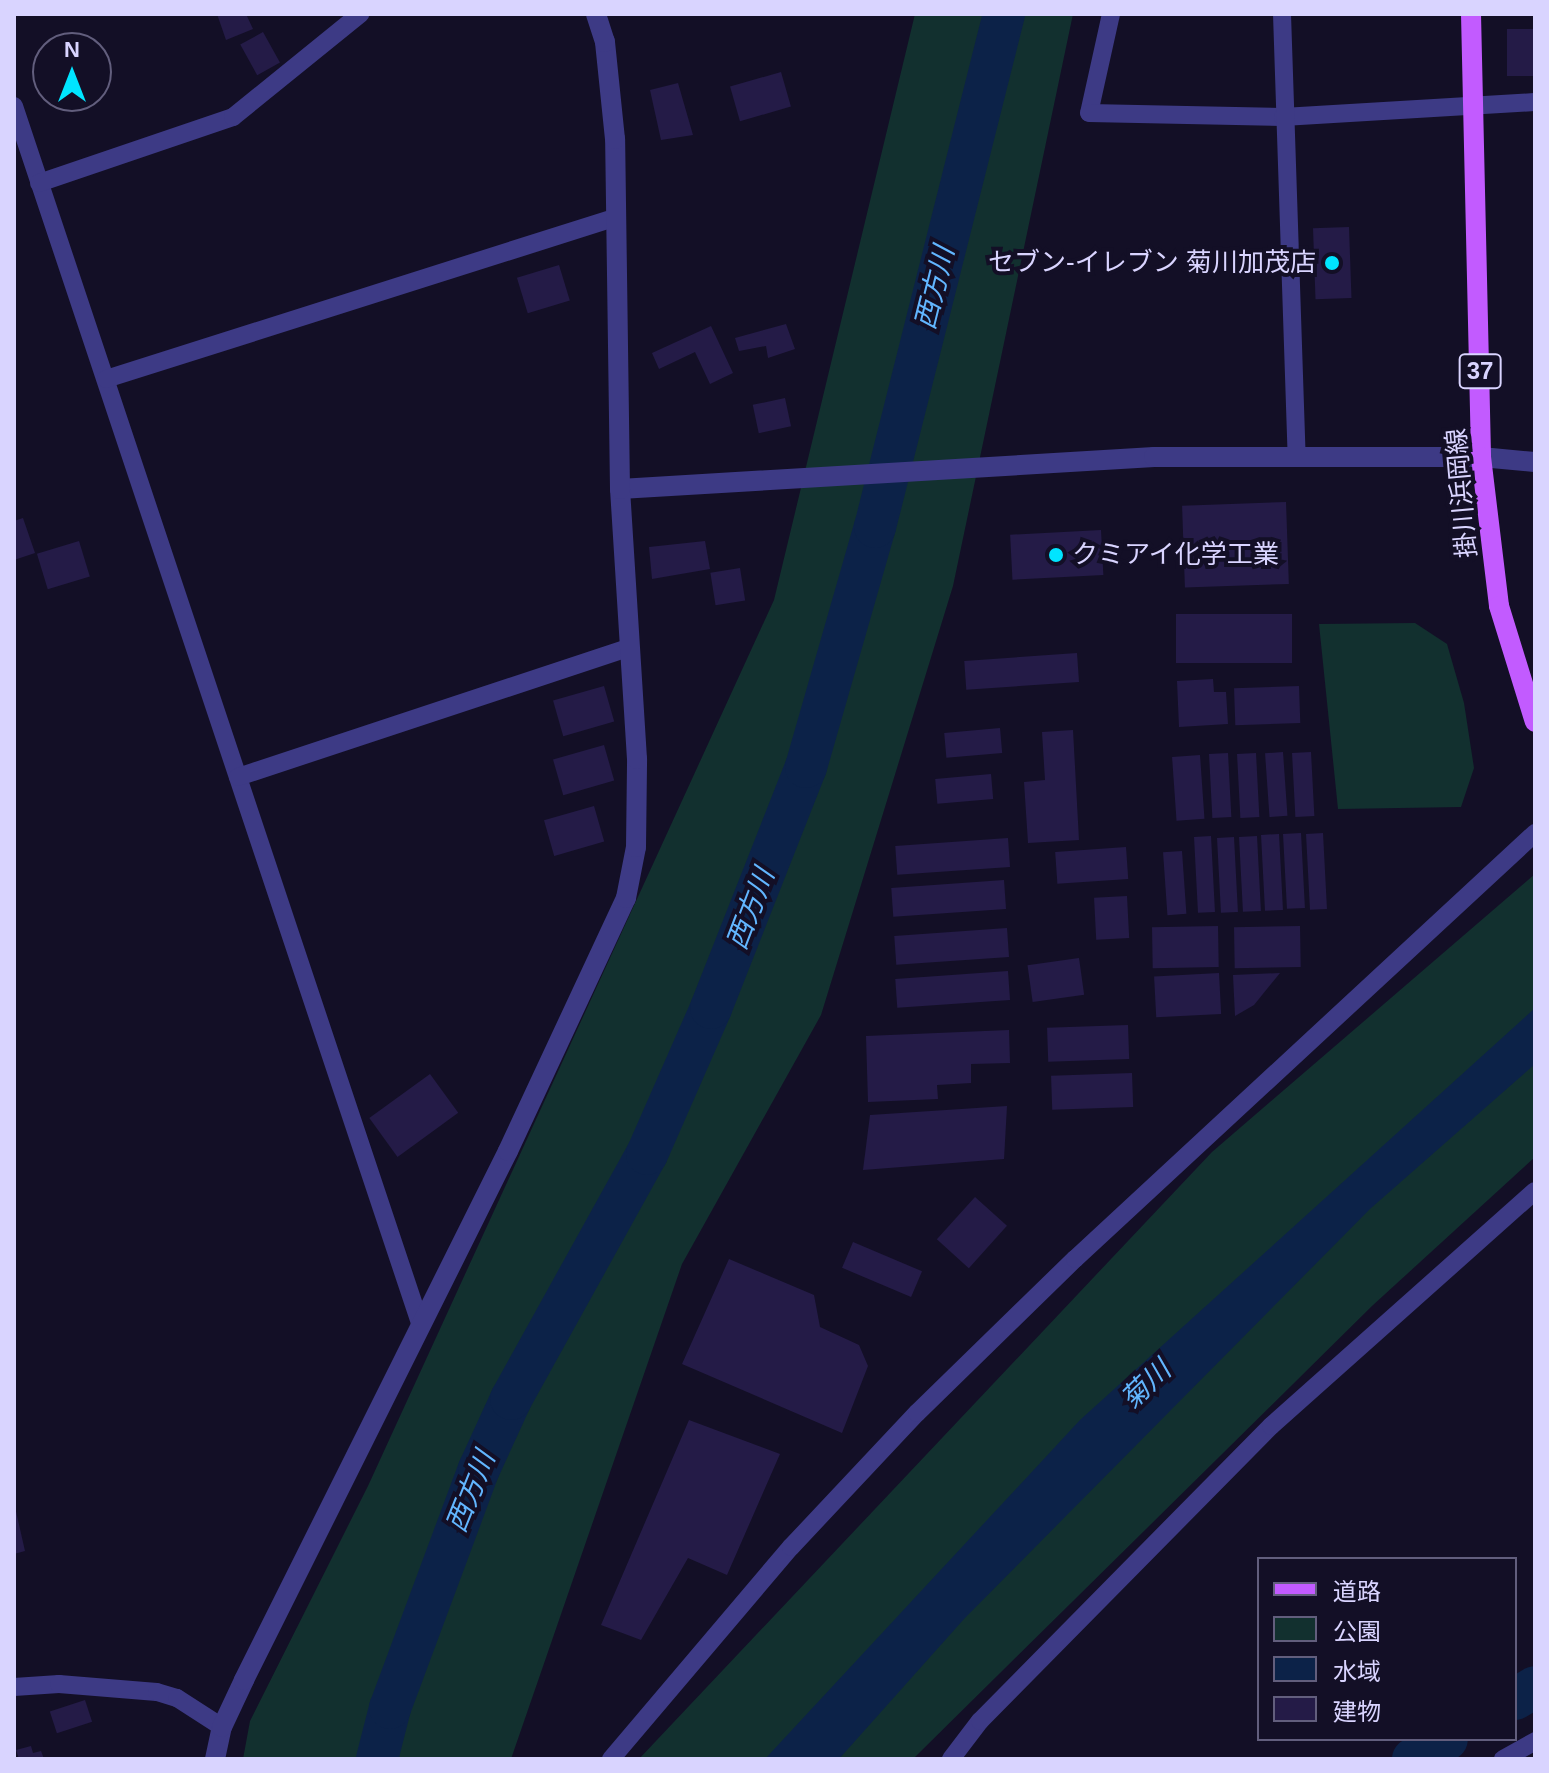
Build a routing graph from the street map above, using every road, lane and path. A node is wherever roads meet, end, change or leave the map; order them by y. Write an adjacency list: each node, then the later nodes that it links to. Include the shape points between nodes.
1 (360, 14): 10 (street, via 233,117)
2 (596, 14): 11 (street, via 610,83)
3 (1111, 14): 9 (street, via 1089,113)
4 (1282, 14): 9 (street)
5 (1471, 14): 7 (main road, 掛川浜岡線 / 37)
6 (1535, 102): 7 (street)
7 (1474, 103): 9 (street); 14 (main road, 掛川浜岡線 / 37)
8 (14, 106): 10 (street)
9 (1283, 117): 13 (street)
10 (39, 183): 12 (street)
11 (617, 217): 12 (street); 16 (street)
12 (106, 379): 19 (street)
13 (1297, 455): 14 (street); 16 (street)
14 (1481, 457): 15 (street); 18 (main road, 掛川浜岡線 / 37, via 1499,606)
15 (1535, 462)
16 (620, 489): 17 (street)
17 (630, 647): 19 (street); 22 (street, via 636,847 626,898 608,947)
18 (1535, 722)
19 (238, 777): 22 (street)
20 (1535, 833): 27 (street, via 917,1413 791,1547)
21 (1535, 1191): 28 (street, via 1271,1426 980,1721)
22 (421, 1326): 24 (street)
23 (14, 1687): 24 (street, via 59,1684 157,1692 177,1698)
24 (222, 1727): 26 (street)
25 (1535, 1741): 29 (street)
26 (215, 1759)
27 (611, 1759)
28 (951, 1759)
29 (1503, 1759)

